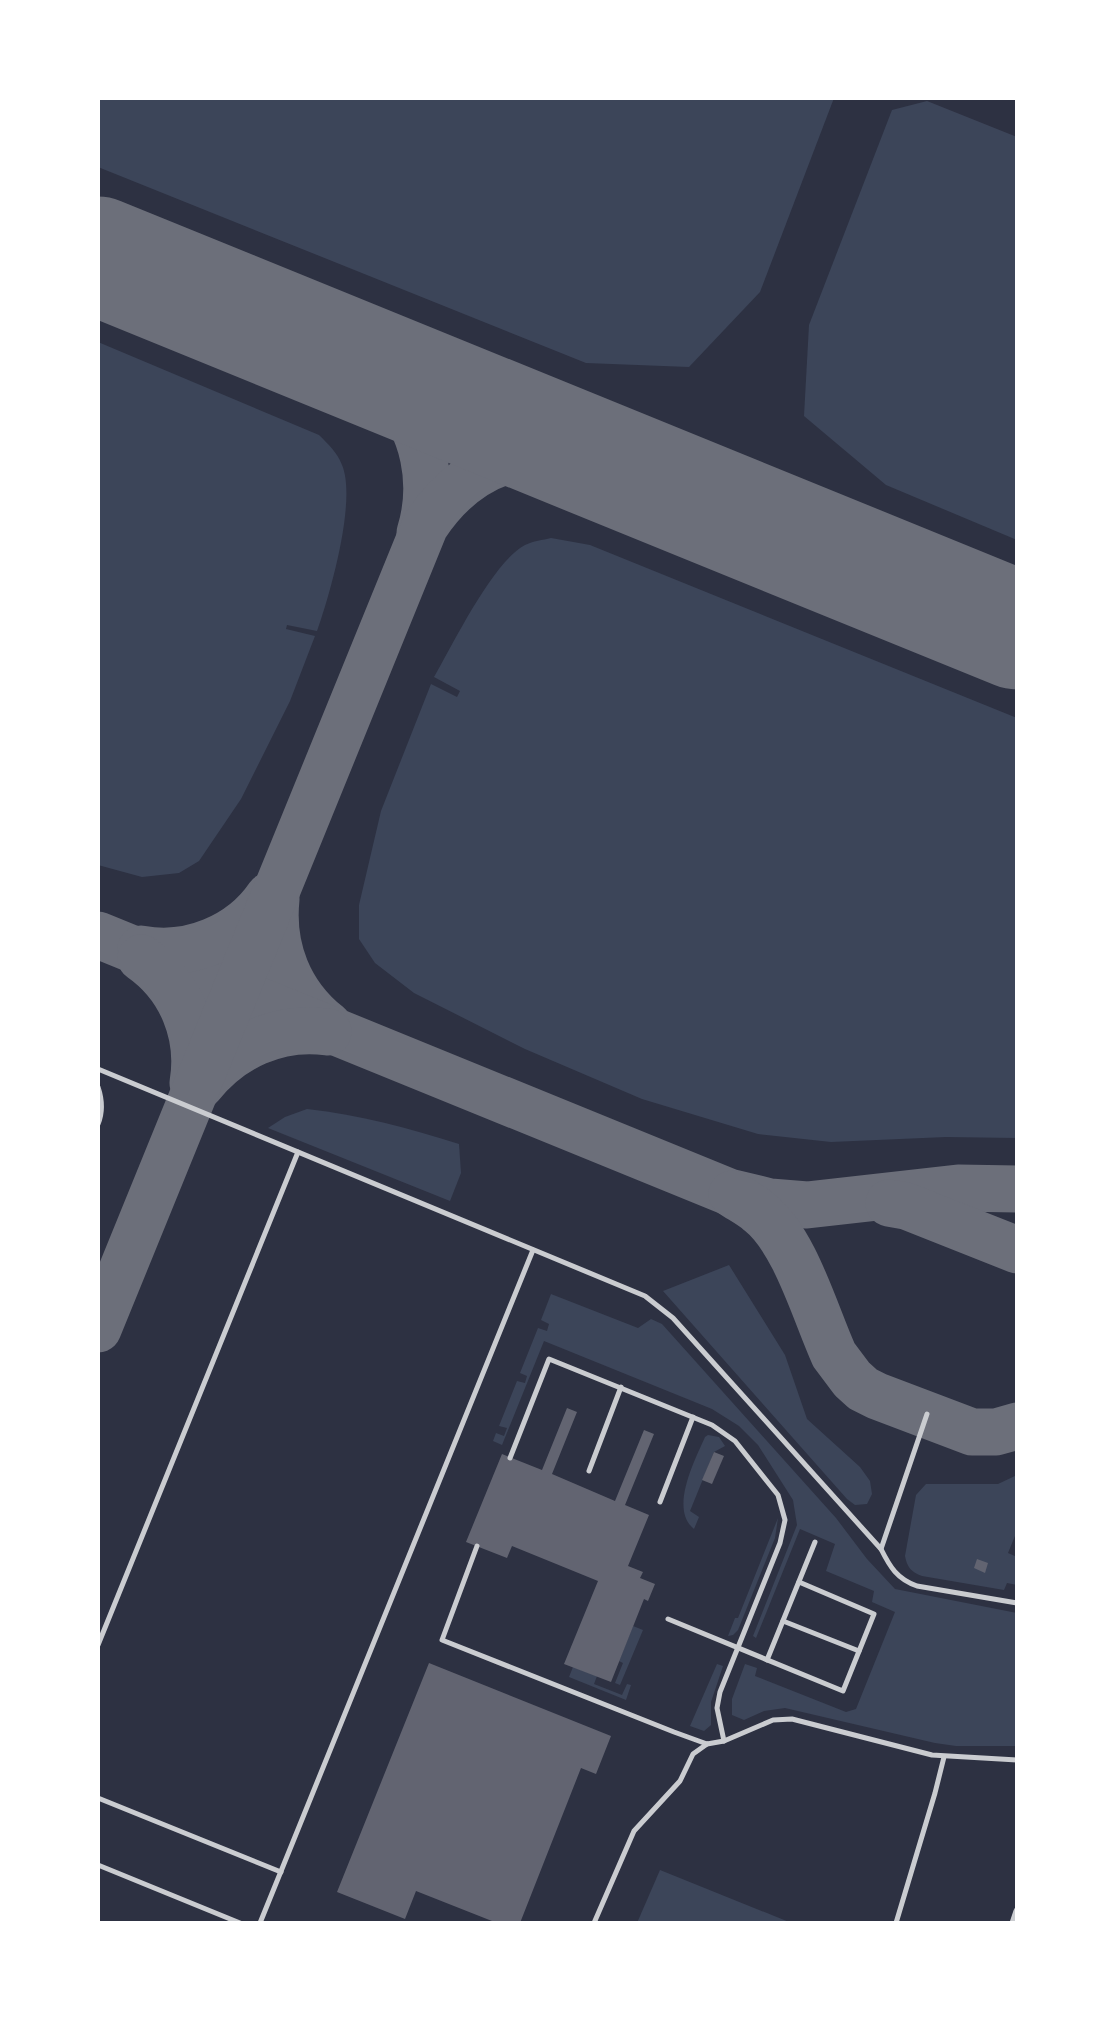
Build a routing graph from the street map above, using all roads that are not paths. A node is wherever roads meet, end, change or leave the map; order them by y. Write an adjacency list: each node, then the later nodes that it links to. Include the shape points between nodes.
1 (98, 1069): 4 (lane)
2 (98, 1087): 3 (lane, via 102,1097)
3 (98, 1124)
4 (298, 1152): 5 (lane); 19 (lane)
5 (533, 1250): 14 (lane, via 645,1296 662,1308); 29 (lane)
6 (621, 1387): 8 (lane); 9 (lane, via 549,1359); 10 (lane)
7 (927, 1414): 14 (lane)
8 (693, 1416): 11 (lane); 20 (lane, via 735,1441 778,1495 785,1513 780,1542)
9 (510, 1458)
10 (589, 1471)
11 (660, 1502)
12 (815, 1542): 15 (lane)
13 (477, 1546): 24 (lane, via 442,1640)
14 (881, 1549): 16 (lane, via 902,1580 917,1586)
15 (799, 1582): 18 (lane); 21 (lane, via 874,1614)
16 (1017, 1603)
17 (668, 1619): 20 (lane)
18 (783, 1620): 21 (lane); 22 (lane)
19 (98, 1645)
20 (738, 1648): 22 (lane); 23 (lane, via 716,1708)
21 (859, 1651): 22 (lane, via 843,1691)
22 (768, 1660)
23 (724, 1741): 24 (lane); 25 (lane, via 773,1720 792,1719)
24 (707, 1744): 33 (lane, via 693,1754 680,1781 634,1831)
25 (944, 1756): 26 (lane); 34 (lane)
26 (1017, 1760)
27 (98, 1798): 29 (lane)
28 (98, 1866): 31 (lane)
29 (281, 1872): 32 (lane)
30 (1017, 1911): 35 (street)
31 (240, 1923)
32 (260, 1923)
33 (594, 1923)
34 (896, 1923)
35 (1013, 1923)

